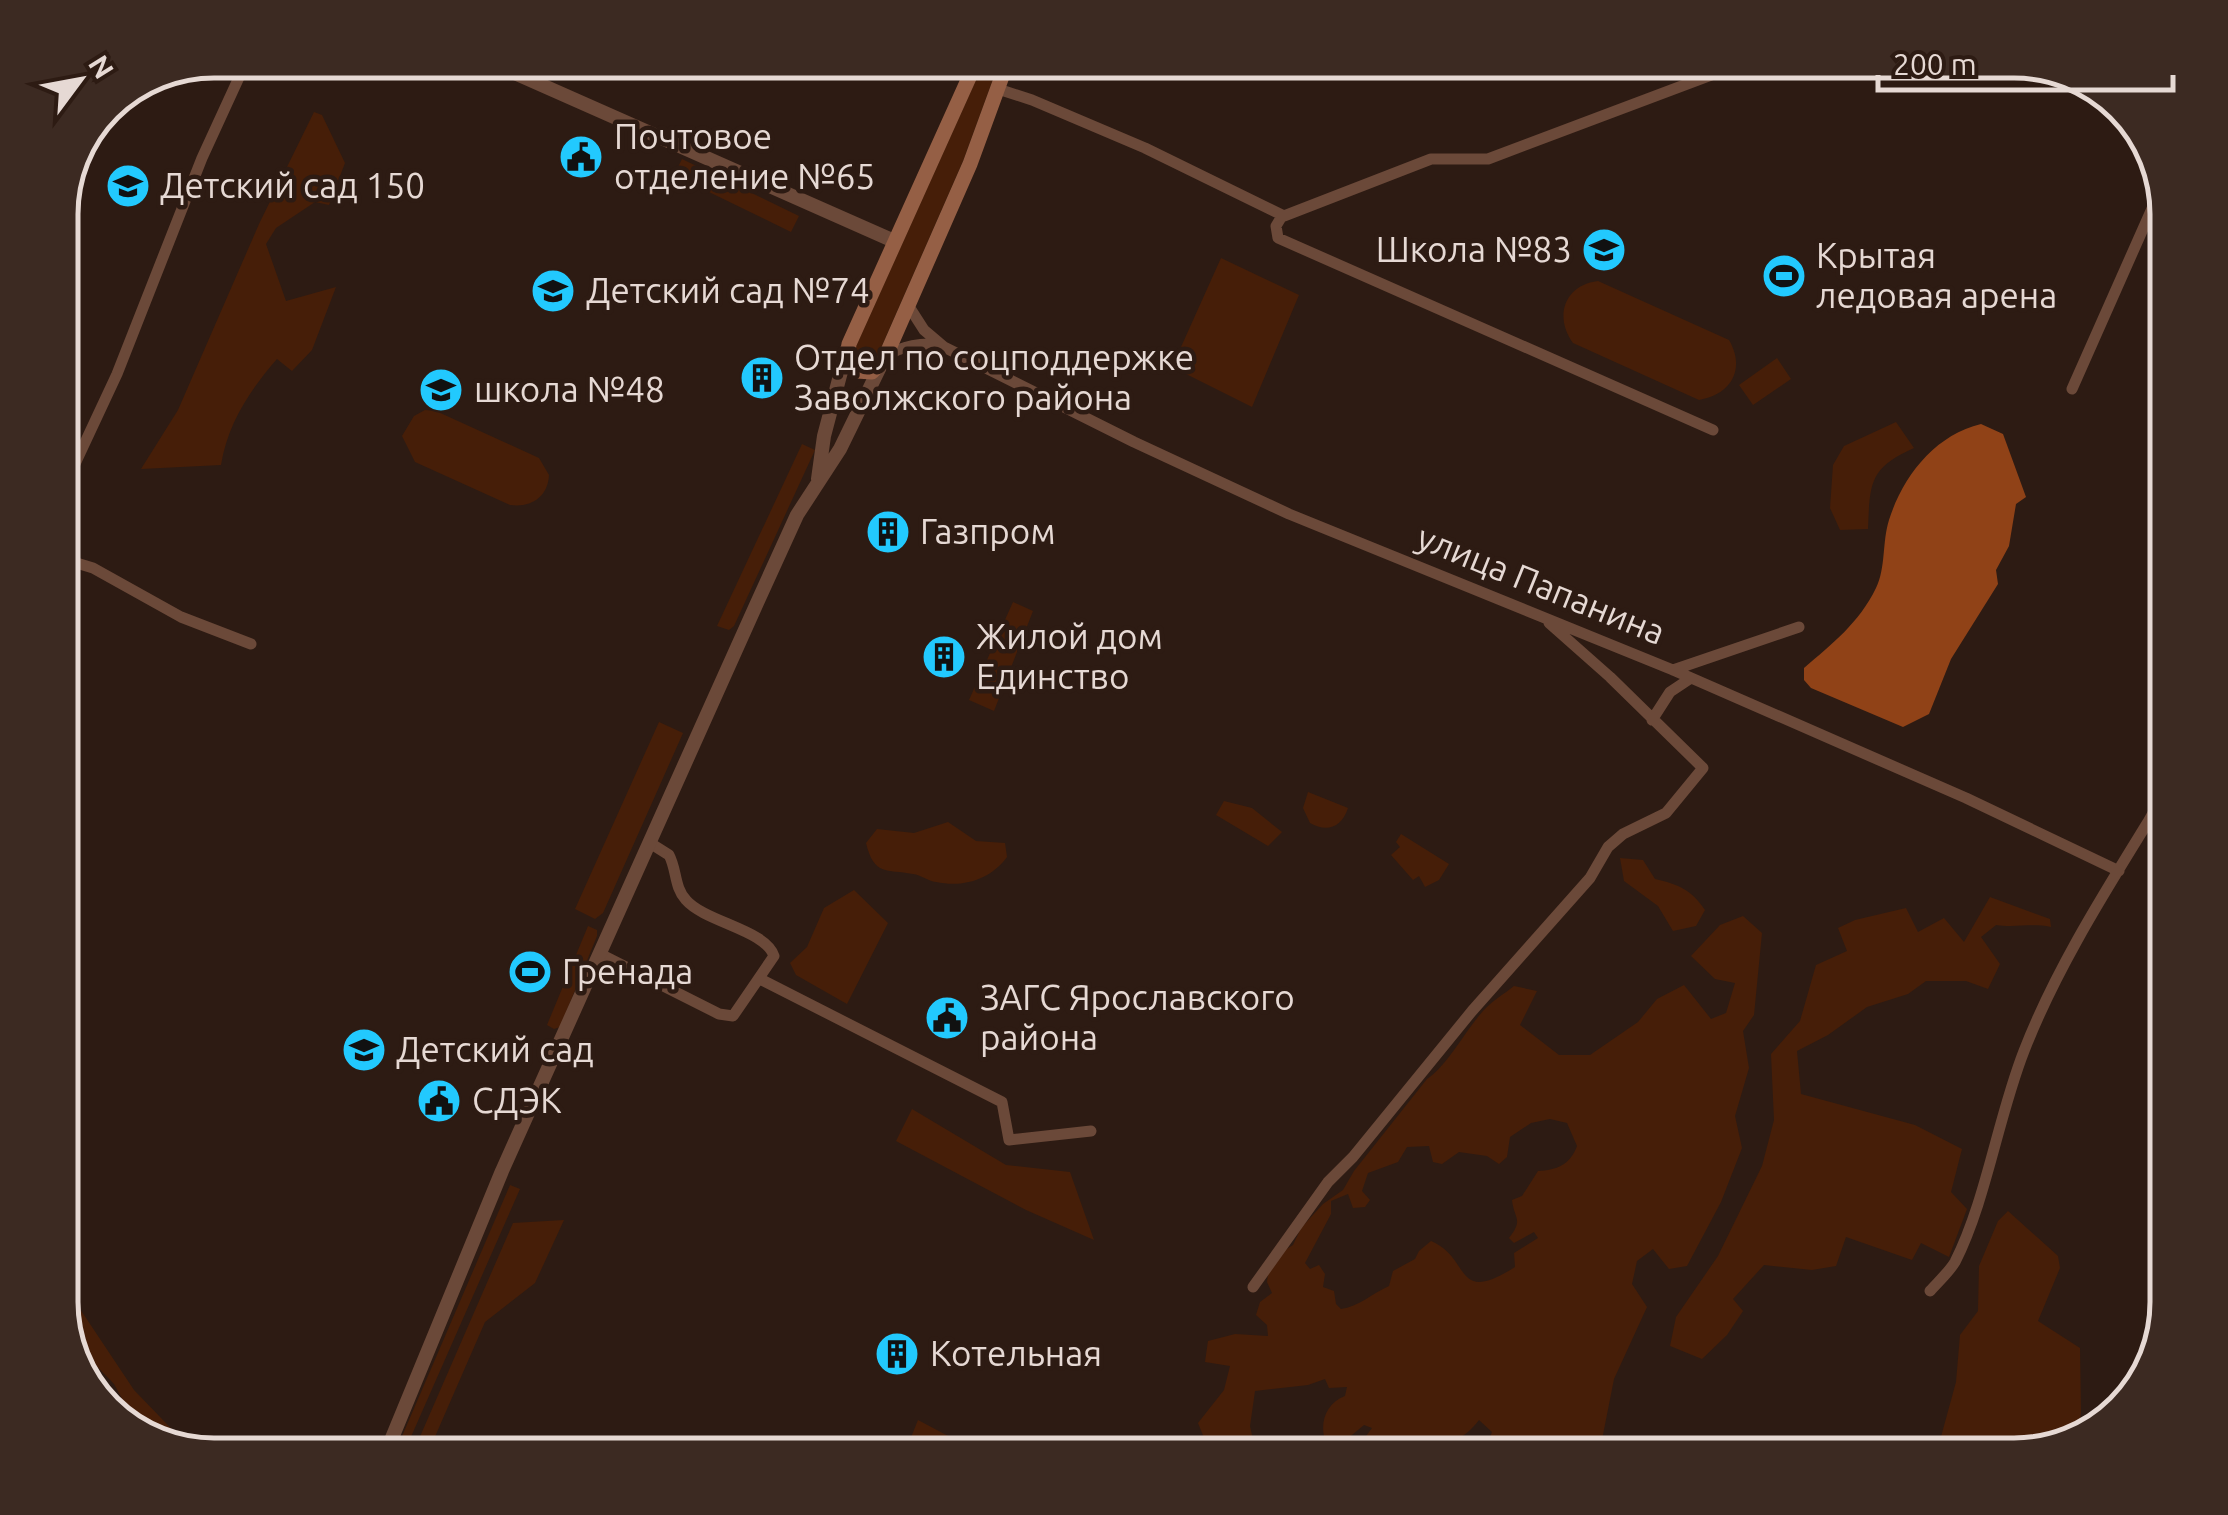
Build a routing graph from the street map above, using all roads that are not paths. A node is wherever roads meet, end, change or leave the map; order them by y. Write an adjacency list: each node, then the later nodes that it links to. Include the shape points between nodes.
1 (239, 78): 16 (street)
2 (525, 78): 9 (street)
3 (969, 78): 9 (main road)
4 (1002, 78): 6 (main road)
5 (1703, 78): 8 (street, via 1488,158 1431,159)
6 (998, 90): 8 (street, via 1146,148); 10 (main road)
7 (2150, 213): 14 (street)
8 (1282, 216): 15 (street, via 1278,238)
9 (894, 241): 12 (main road)
10 (908, 306): 11 (street, улица Папанина); 13 (main road)
11 (944, 347): 13 (street, via 902,349); 19 (street, улица Папанина, via 1289,514)
12 (848, 348): 13 (main road, via 847,360 857,371 872,372); 17 (street)
13 (884, 360): 17 (street)
14 (2072, 389)
15 (1713, 430)
16 (78, 457)
17 (818, 480): 27 (street)
18 (78, 564): 21 (street, via 181,617)
19 (1542, 618): 22 (street, улица Папанина); 24 (street)
20 (1799, 627): 22 (street)
21 (251, 644)
22 (1673, 670): 23 (street, улица Папанина)
23 (1692, 678): 24 (street, via 1670,692); 28 (street, улица Папанина)
24 (1652, 720): 32 (street, via 1702,768 1666,813 1608,847 1590,878 1328,1182)
25 (2150, 818): 26 (street)
26 (2148, 822): 28 (street)
27 (650, 842): 29 (street); 30 (street, via 669,855 688,903 770,946 774,956)
28 (2119, 870): 33 (street, via 2025,1048 1975,1212 1954,1265)
29 (600, 954): 30 (street, via 719,1014 733,1016); 34 (street)
30 (760, 979): 31 (street, via 1002,1102 1008,1140)
31 (1091, 1132)
32 (1252, 1287)
33 (1930, 1290)
34 (391, 1438)

